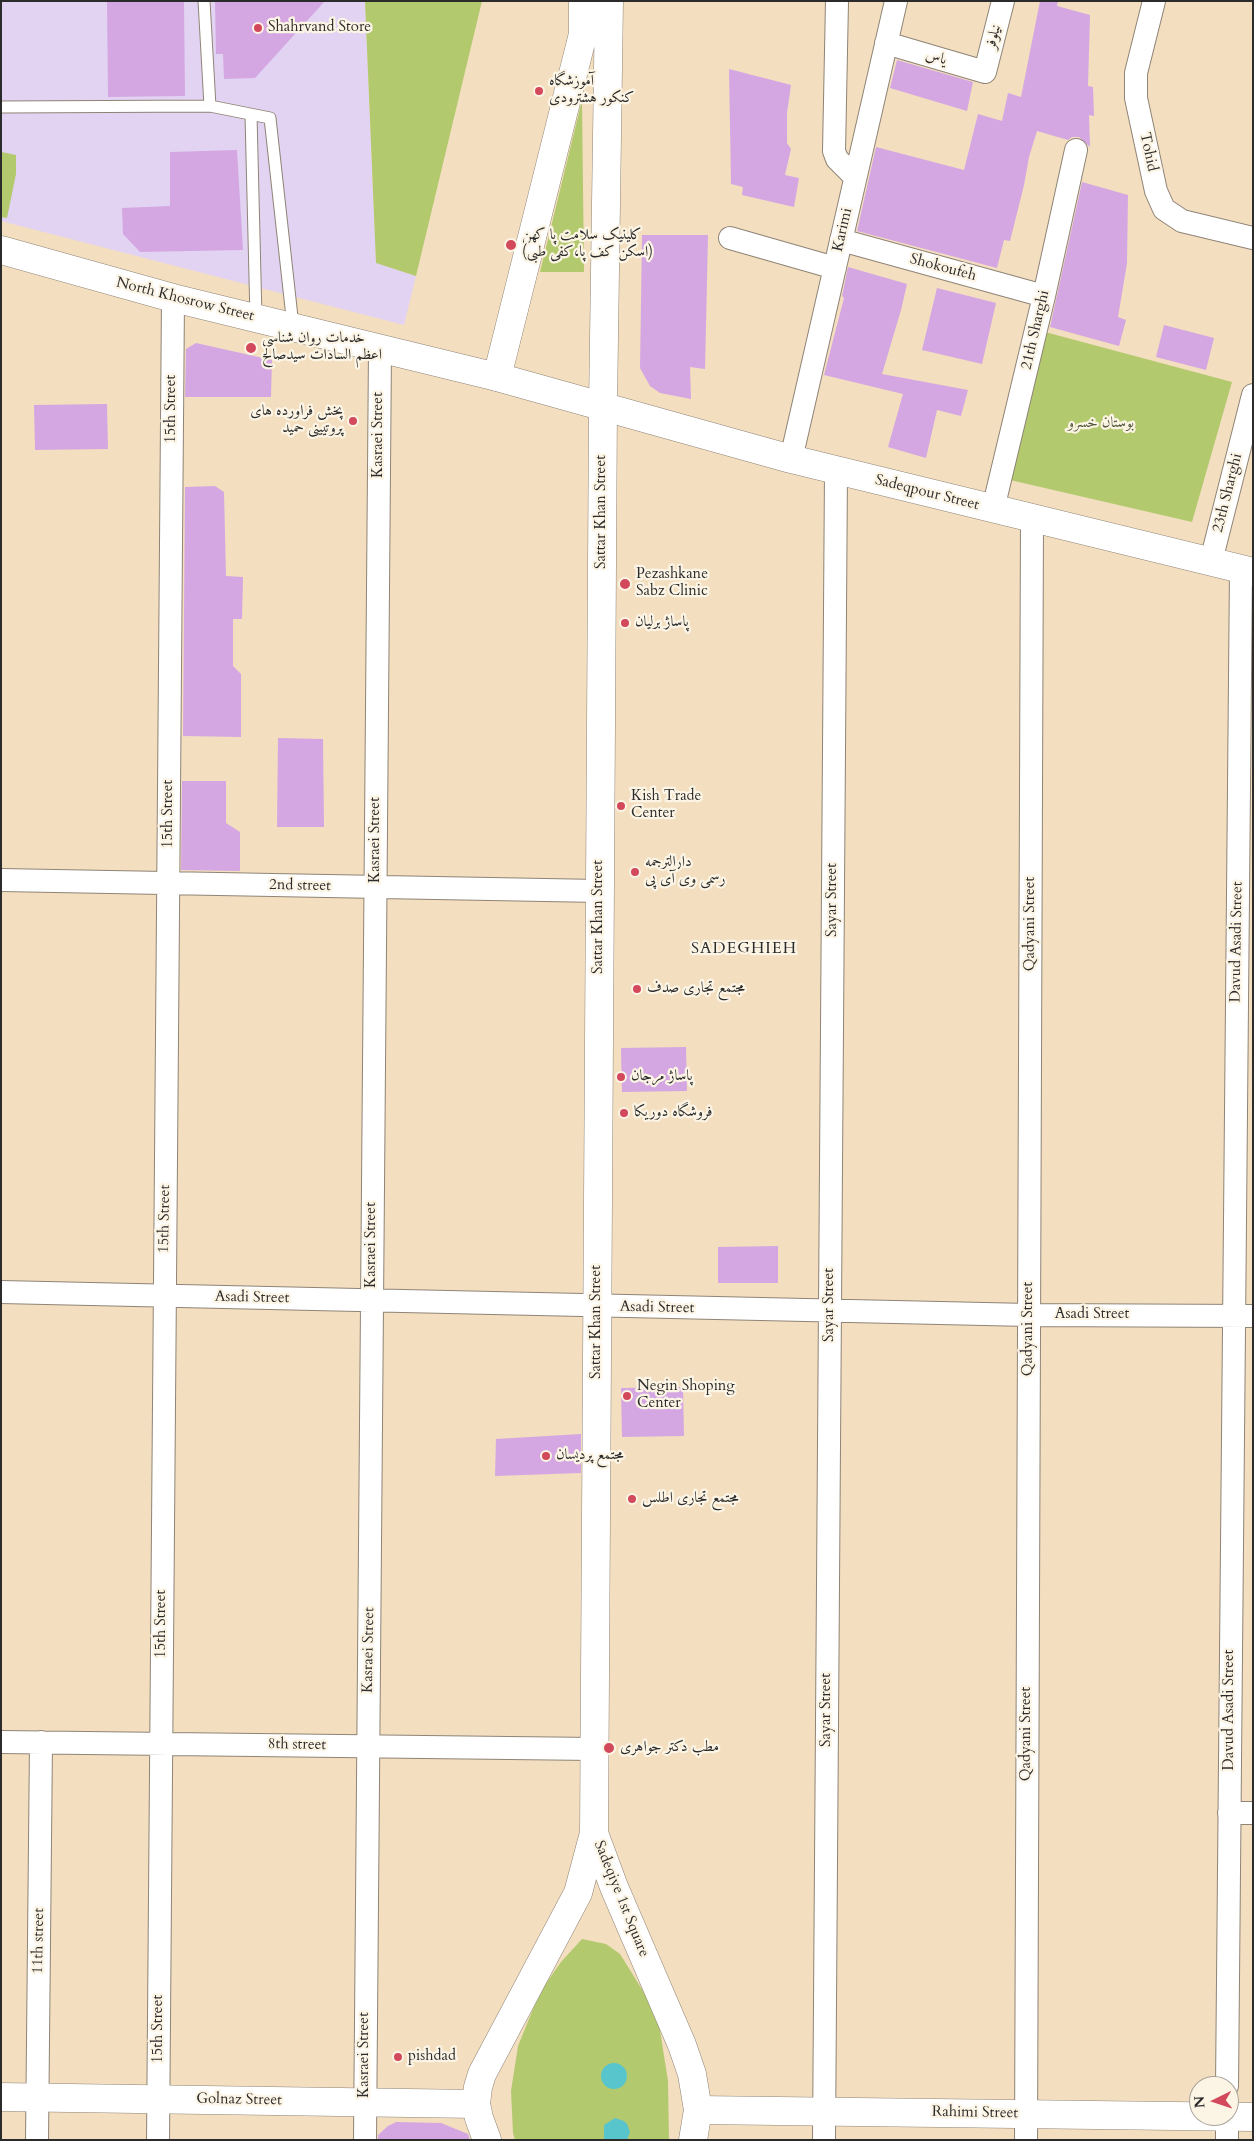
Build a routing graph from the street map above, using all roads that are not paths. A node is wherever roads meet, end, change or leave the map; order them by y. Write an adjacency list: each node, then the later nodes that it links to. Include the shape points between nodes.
1 (204, 1): 10 (lane)
2 (582, 1): 25 (main road, via 583,34)
3 (609, 1): 27 (main road, Sattar Khan Street)
4 (837, 1): 14 (street, via 834,151 837,159)
5 (896, 1): 8 (street, Karimi)
6 (1003, 1): 9 (street, نیلوفر)
7 (1154, 1): 16 (street, Tohid, via 1136,73 1136,98 1156,191 1164,209 1182,220)
8 (886, 43): 9 (street, یاس); 14 (street, Karimi)
9 (986, 72)
10 (210, 106): 11 (lane); 12 (lane)
11 (1, 107)
12 (251, 115): 22 (lane); 23 (lane, via 270,118)
13 (1076, 150): 20 (street, 21th Sharghi)
14 (855, 177): 17 (street, Karimi)
15 (730, 238): 19 (street)
16 (1253, 238)
17 (841, 240): 19 (street, Karimi); 20 (street, Shokoufeh)
18 (1, 250): 21 (main road, North Khosrow Street)
19 (834, 268): 28 (street, Karimi)
20 (1044, 296): 30 (street, 21th Sharghi)
21 (173, 298): 22 (main road, North Khosrow Street); 35 (street, 15th Street)
22 (256, 318): 23 (main road, North Khosrow Street)
23 (293, 328): 24 (main road, North Khosrow Street)
24 (380, 350): 25 (main road, North Khosrow Street); 36 (street, Kasraei Street)
25 (497, 377): 27 (main road, North Khosrow Street)
26 (1253, 395): 32 (street, 23th Sharghi)
27 (603, 406): 28 (main road, Sadeqpour Street); 37 (main road, Sattar Khan Street)
28 (790, 459): 29 (main road, Sadeqpour Street)
29 (836, 471): 30 (main road, Sadeqpour Street); 42 (street, Sayar Street)
30 (993, 509): 31 (main road, Sadeqpour Street)
31 (1032, 519): 32 (main road, Sadeqpour Street); 43 (street, Qadyani Street)
32 (1211, 561): 33 (main road, Sadeqpour Street)
33 (1247, 570): 44 (street, Davud Asadi Street)
34 (1, 880): 35 (street, 2nd street)
35 (168, 883): 36 (street, 2nd street); 39 (street, 15th Street)
36 (376, 887): 37 (street, 2nd street); 40 (street, Kasraei Street)
37 (600, 891): 41 (main road, Sattar Khan Street)
38 (1, 1292): 39 (street, Asadi Street)
39 (165, 1296): 40 (street, Asadi Street); 47 (street, 15th Street)
40 (372, 1301): 41 (street, Asadi Street); 48 (street, Kasraei Street)
41 (597, 1306): 42 (street, Asadi Street); 49 (main road, Sattar Khan Street)
42 (830, 1311): 43 (street, Asadi Street); 60 (street, Sayar Street)
43 (1029, 1315): 44 (street, Asadi Street); 65 (street, Qadyani Street)
44 (1243, 1325): 50 (street, Davud Asadi Street)
45 (1, 1742): 46 (street, 8th street)
46 (41, 1742): 47 (street, 8th street); 55 (street, 11th street)
47 (161, 1744): 48 (street, 8th street); 56 (street, 15th Street)
48 (368, 1746): 49 (street, 8th street); 57 (street, Kasraei Street)
49 (594, 1749): 52 (main road, Sattar Khan Street)
50 (1229, 1813): 51 (street); 53 (street, Davud Asadi Street)
51 (1253, 1813)
52 (594, 1834): 58 (main road, Sadeqiye 1st Square, via 578,1893 482,2074); 59 (main road, Sadeqiye 1st Square, via 682,2045 692,2074)
53 (1227, 2076)
54 (1, 2097): 55 (main road, Golnaz Street)
55 (38, 2097): 56 (main road, Golnaz Street); 66 (street, 11th street)
56 (158, 2099): 57 (main road, Golnaz Street); 67 (street, 15th Street)
57 (365, 2102): 58 (main road, Golnaz Street); 68 (street, Kasraei Street)
58 (476, 2104): 69 (main road, Sadeqiye 1st Square)
59 (698, 2110): 60 (main road, Rahimi Street); 70 (main road, Sadeqiye 1st Square)
60 (824, 2111): 65 (main road, Rahimi Street); 71 (street, Sayar Street)
61 (1239, 2116): 62 (main road, Rahimi Street)
62 (1253, 2117)
63 (1189, 2118): 65 (main road, Rahimi Street)
64 (1227, 2126): 72 (street)
65 (1026, 2127)
66 (38, 2140)
67 (158, 2140)
68 (365, 2140)
69 (487, 2140)
70 (693, 2140)
71 (824, 2140)
72 (1227, 2140)

